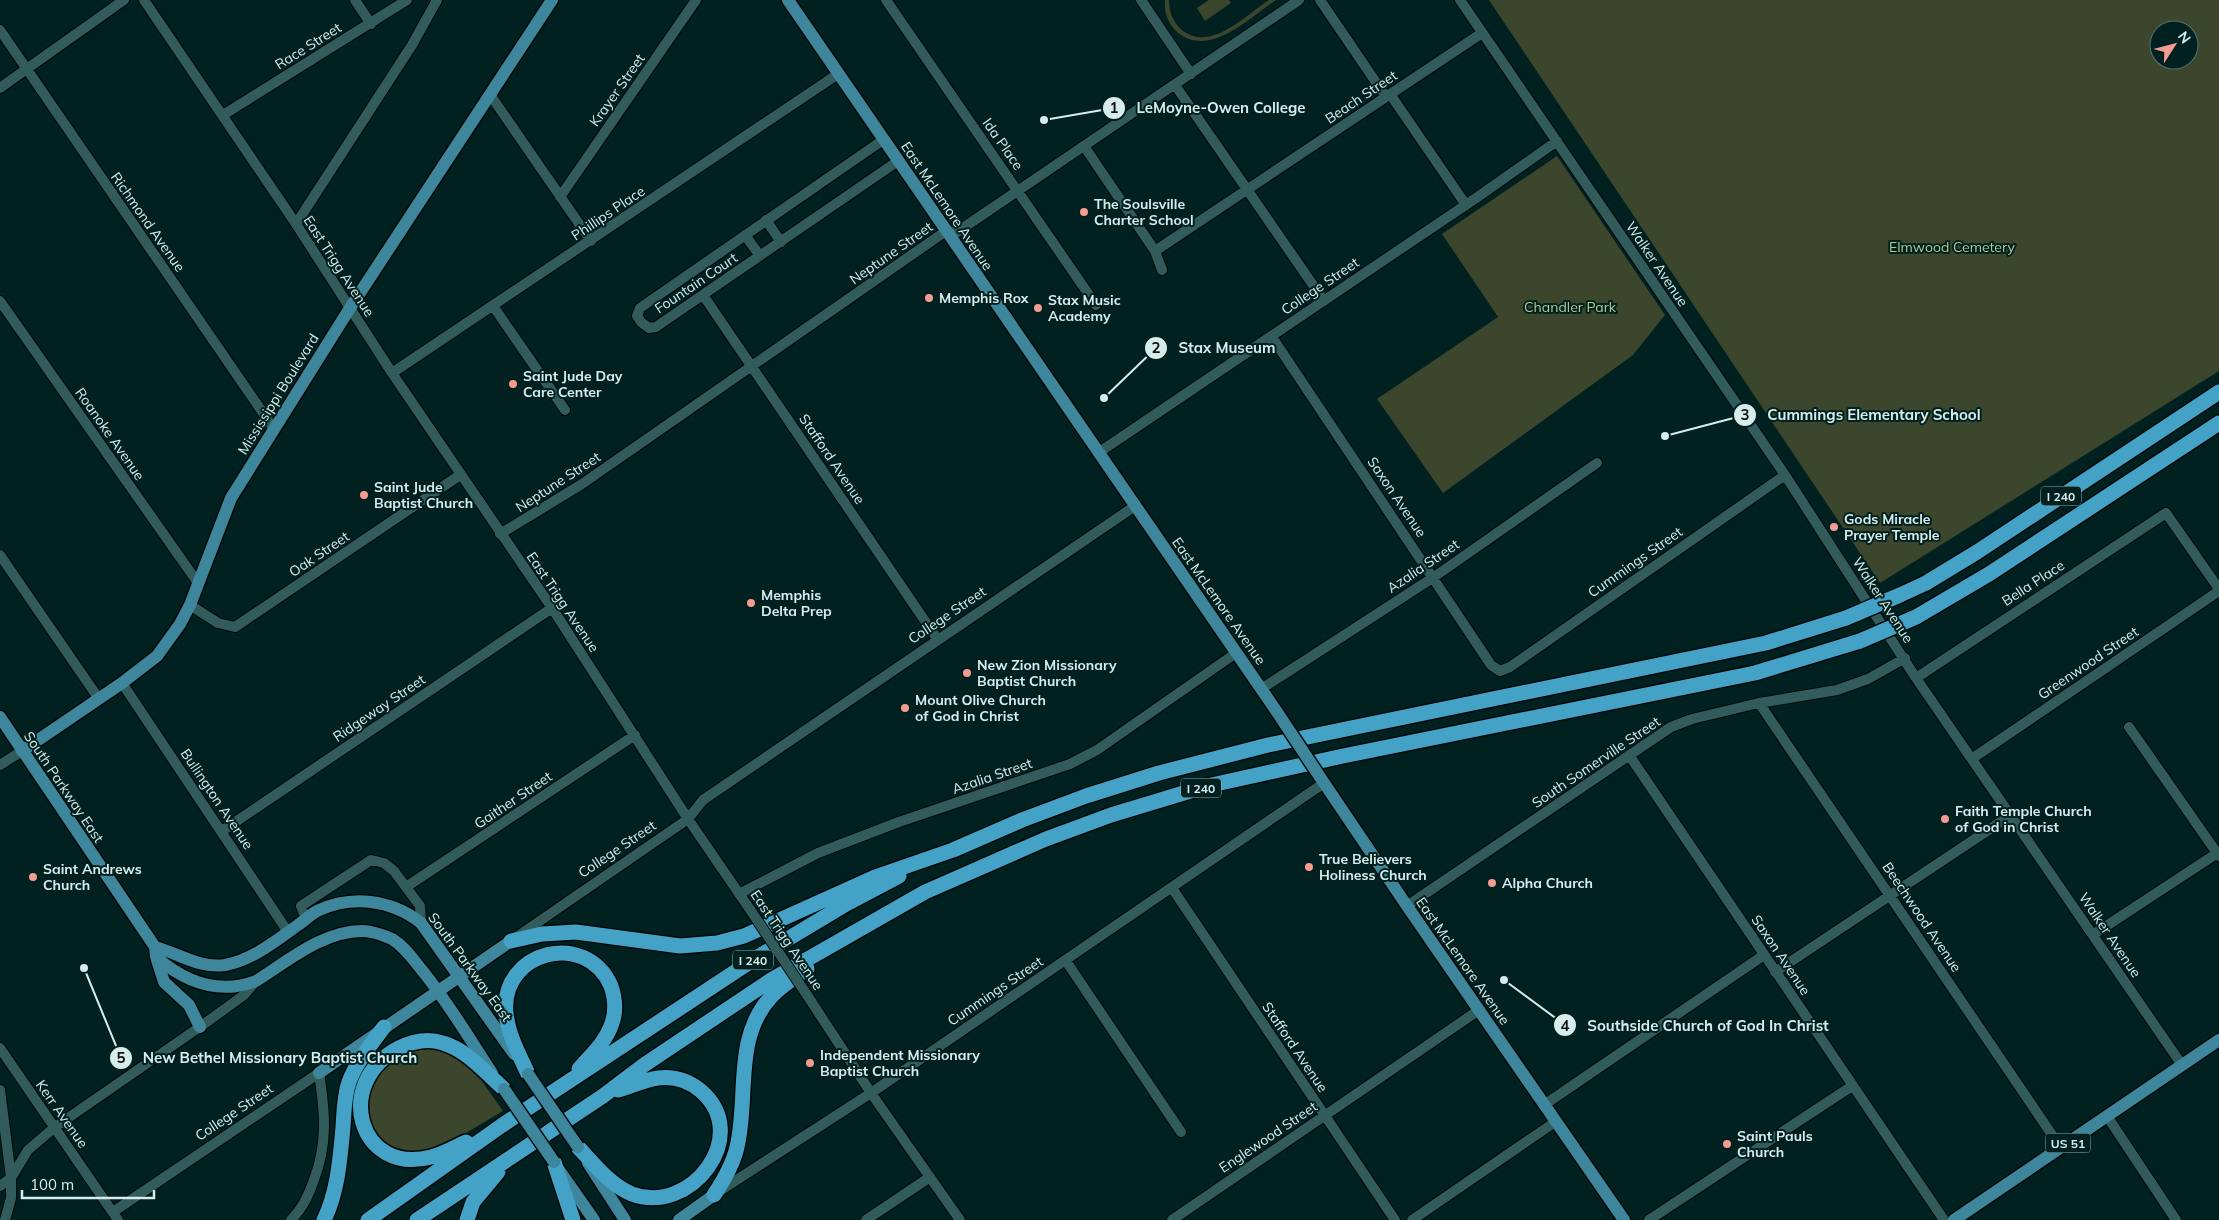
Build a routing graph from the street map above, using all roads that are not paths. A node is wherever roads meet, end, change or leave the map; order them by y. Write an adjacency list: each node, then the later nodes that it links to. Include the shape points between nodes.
1 (124, 0): 17 (street)
2 (144, 0): 24 (street, East Trigg Avenue)
3 (355, 0): 14 (street)
4 (407, 0): 14 (street, Race Street)
5 (437, 0): 34 (street, via 412,45)
6 (552, 0): 22 (main road, Mississippi Boulevard)
7 (696, 0): 31 (street, Krayer Street)
8 (788, 0): 18 (main road, East McLemore Avenue)
9 (886, 0): 29 (street, Ida Place)
10 (1142, 0): 19 (street)
11 (1299, 0): 19 (street, Neptune Street)
12 (1320, 0): 23 (street)
13 (1460, 0): 16 (street, Walker Avenue)
14 (371, 24): 24 (street, Race Street)
15 (0, 30): 17 (street, Richmond Avenue)
16 (1482, 33): 23 (street, Beach Street); 26 (street, Walker Avenue)
17 (26, 69): 21 (street); 54 (street, Richmond Avenue)
18 (838, 74): 25 (main road, East McLemore Avenue); 37 (street, Phillips Place)
19 (1191, 74): 20 (street, Neptune Street)
20 (1175, 85): 27 (street, Neptune Street); 30 (street)
21 (0, 88)
22 (491, 96): 31 (street); 47 (main road, Mississippi Boulevard)
23 (1388, 96): 30 (street, Beach Street); 32 (street)
24 (223, 115): 34 (street, East Trigg Avenue)
25 (884, 140): 28 (main road, East McLemore Avenue); 33 (street, Fountain Court)
26 (1557, 141): 32 (street, College Street); 58 (street, Walker Avenue)
27 (1084, 146): 29 (street, Neptune Street); 39 (street)
28 (898, 161): 35 (main road, East McLemore Avenue); 38 (street, Fountain Court)
29 (1019, 190): 35 (street, Neptune Street, via 958,232); 45 (street, Ida Place)
30 (1248, 190): 39 (street, Beach Street); 44 (street)
31 (560, 197): 37 (street)
32 (1466, 205): 44 (street, College Street)
33 (766, 220): 36 (street, Fountain Court); 38 (street)
34 (296, 224): 47 (street, East Trigg Avenue)
35 (946, 231): 49 (street, Neptune Street); 55 (main road, East McLemore Avenue)
36 (745, 235): 40 (street); 42 (street, Fountain Court, via 640,308 637,316 649,328 656,327)
37 (591, 241): 46 (street, Phillips Place)
38 (781, 242): 40 (street, Fountain Court)
39 (1155, 250): 41 (street)
40 (760, 256): 42 (street, Fountain Court)
41 (1162, 270)
42 (702, 295): 49 (street, Stafford Avenue)
43 (0, 301): 63 (street, Roanoke Avenue)
44 (1324, 301): 48 (street, College Street)
45 (1096, 304)
46 (493, 306): 50 (street, Phillips Place); 52 (street)
47 (350, 308): 50 (street, East Trigg Avenue); 54 (main road, Mississippi Boulevard)
48 (1272, 336): 55 (street, College Street); 62 (street, Saxon Avenue)
49 (752, 366): 60 (street, Neptune Street, via 582,484); 67 (street, Stafford Avenue)
50 (392, 373): 57 (street, East Trigg Avenue)
51 (2219, 392): 87 (highway, I 240, bridge, via 1926,583 1846,618 1739,649 1230,754 1086,796)
52 (564, 410)
53 (2219, 423): 99 (highway, I 240, bridge, via 2006,564 1916,617 1860,641 1755,673 1207,786 1065,832 982,866 925,892)
54 (274, 429): 63 (main road, Mississippi Boulevard, via 230,498)
55 (1098, 453): 59 (main road, East McLemore Avenue)
56 (1597, 463): 62 (street, Azalia Street)
57 (460, 475): 60 (street, East Trigg Avenue); 65 (street, Oak Street, via 235,627 218,623)
58 (1785, 475): 69 (street, Walker Avenue); 70 (street, Cummings Street)
59 (1135, 506): 67 (street, College Street); 68 (main road, East McLemore Avenue)
60 (500, 534): 66 (street, East Trigg Avenue)
61 (0, 556): 74 (street)
62 (1434, 577): 70 (street, Saxon Avenue, via 1491,665); 73 (street, Azalia Street)
63 (198, 583): 65 (main road, Mississippi Boulevard)
64 (2219, 590): 71 (street, Bella Place, via 2166,513); 81 (street, Greenwood Street)
65 (190, 605): 72 (main road, Mississippi Boulevard, via 157,656)
66 (552, 608): 78 (street, East Trigg Avenue); 86 (street, Ridgeway Street)
67 (938, 640): 85 (street, College Street, via 703,800)
68 (1236, 653): 73 (main road, East McLemore Avenue); 91 (street, Azalia Street, via 1097,750 1070,764 899,822 818,854)
69 (1905, 658): 71 (street, Walker Avenue); 75 (street, South Somerville Street, via 1837,690)
70 (1500, 671)
71 (1916, 678): 81 (street, Walker Avenue)
72 (122, 683): 74 (main road, Mississippi Boulevard); 86 (street, Bullington Avenue)
73 (1261, 689): 83 (main road, East McLemore Avenue, bridge)
74 (99, 699): 79 (main road, Mississippi Boulevard)
75 (1759, 703): 80 (street, South Somerville Street, via 1671,727); 92 (street, Beechwood Avenue)
76 (0, 717): 79 (main road, South Parkway East)
77 (2129, 727): 88 (street)
78 (636, 735): 85 (street, East Trigg Avenue); 89 (street, Gaither Street)
79 (22, 750): 82 (street, Mississippi Boulevard); 100 (main road, South Parkway East)
80 (1630, 755): 93 (street, South Somerville Street); 101 (street, Saxon Avenue)
81 (1974, 758): 84 (street, Walker Avenue)
82 (0, 765)
83 (1322, 780): 90 (street, Cummings Street); 93 (main road, East McLemore Avenue)
84 (2011, 815): 92 (street); 97 (street, Walker Avenue)
85 (688, 819): 91 (street, East Trigg Avenue); 98 (street, College Street)
86 (222, 831): 96 (street, Bullington Avenue)
87 (945, 853): 98 (highway, via 874,877 744,936 717,943 680,946 576,932 542,934); 115 (highway, I 240, via 800,931)
88 (2218, 853): 97 (street)
89 (406, 887): 94 (street, via 394,870 371,860 301,906); 95 (street, via 420,906)
90 (1172, 888): 102 (street, Cummings Street); 122 (street, Stafford Avenue)
91 (739, 894): 119 (street, East Trigg Avenue, bridge)
92 (1891, 896): 103 (street); 129 (street, Beechwood Avenue)
93 (1406, 906): 107 (main road, East McLemore Avenue)
94 (306, 919): 95 (main road, South Parkway East, via 331,906 363,901 393,907); 96 (main road, South Parkway East)
95 (421, 922): 104 (main road, South Parkway East)
96 (288, 932): 100 (main road, South Parkway East, via 243,960 222,965 203,964 169,951)
97 (2094, 934): 112 (street, Walker Avenue)
98 (511, 941): 104 (main road, College Street)
99 (834, 942): 120 (highway, I 240, via 736,1002); 135 (highway, via 771,997 758,1015 746,1050 737,1147)
100 (156, 952): 105 (main road, South Parkway East, via 180,976 208,986 229,988); 108 (main road, South Parkway East, via 164,982 189,1005)
101 (1764, 955): 103 (street, Saxon Avenue); 121 (street)
102 (1066, 961): 119 (street, Cummings Street); 127 (street)
103 (1775, 972): 116 (street, Saxon Avenue)
104 (460, 976): 106 (main road, College Street); 114 (main road, South Parkway East)
105 (256, 981): 106 (main road, South Parkway East, via 316,943 362,931 393,940); 108 (street, via 244,995)
106 (439, 990): 109 (main road, College Street); 117 (main road, South Parkway East)
107 (1479, 1010): 121 (main road, East McLemore Avenue); 122 (street, Englewood Street)
108 (200, 1027): 126 (street)
109 (384, 1027): 113 (main road, College Street); 139 (highway, via 362,1056 349,1082 334,1200)
110 (2219, 1040): 112 (main road, US 51)
111 (0, 1048): 126 (street, Kerr Avenue)
112 (2182, 1065): 123 (main road, US 51)
113 (319, 1073): 136 (street, College Street); 138 (street, via 324,1109 323,1154 305,1205)
114 (528, 1074): 115 (highway, via 508,1025 506,1008 510,987 519,972 533,960 555,953 572,954 600,970 612,990 615,1004 613,1022 606,1038); 128 (main road, South Parkway East, bridge)
115 (570, 1079): 125 (highway, I 240)
116 (1852, 1086): 153 (street); 154 (street, Saxon Avenue)
117 (504, 1089): 125 (highway, via 460,1051 438,1042 422,1041 406,1044 382,1059 368,1076 360,1098 360,1115 368,1135 385,1151 405,1158 436,1156); 131 (main road, South Parkway East, bridge)
118 (0, 1090): 133 (street)
119 (871, 1093): 132 (street, East Trigg Avenue); 135 (street, Cummings Street)
120 (603, 1096): 128 (highway, via 639,1082 660,1078 675,1078 689,1083 703,1092 717,1112 721,1128 717,1154 707,1170 688,1186 651,1197 631,1194 617,1185); 130 (highway, I 240)
121 (1544, 1105): 124 (main road, East McLemore Avenue)
122 (1325, 1115): 149 (street, Englewood Street); 150 (street, Stafford Avenue)
123 (2107, 1116): 129 (main road, US 51); 156 (street)
124 (1555, 1122): 151 (street); 152 (main road, East McLemore Avenue)
125 (501, 1126): 140 (highway, I 240)
126 (55, 1127): 133 (street, via 28,1150); 136 (street, Kerr Avenue)
127 (1182, 1132)
128 (578, 1147): 145 (main road, South Parkway East)
129 (2061, 1148): 155 (main road, US 51)
130 (518, 1151): 141 (highway, I 240); 142 (highway, via 478,1194)
131 (554, 1162): 143 (highway); 144 (main road, South Parkway East)
132 (930, 1177): 147 (street); 148 (street, East Trigg Avenue)
133 (11, 1178): 134 (street); 137 (street, via 11,1198)
134 (0, 1186)
135 (714, 1194): 146 (main road, Cummings Street)
136 (116, 1216)
137 (5, 1220)
138 (290, 1220)
139 (324, 1220)
140 (368, 1220)
141 (417, 1220)
142 (467, 1220)
143 (573, 1220)
144 (594, 1220)
145 (625, 1220)
146 (679, 1220)
147 (866, 1220)
148 (960, 1220)
149 (1172, 1220)
150 (1395, 1220)
151 (1412, 1220)
152 (1624, 1220)
153 (1649, 1220)
154 (1944, 1220)
155 (1954, 1220)
156 (2176, 1220)

